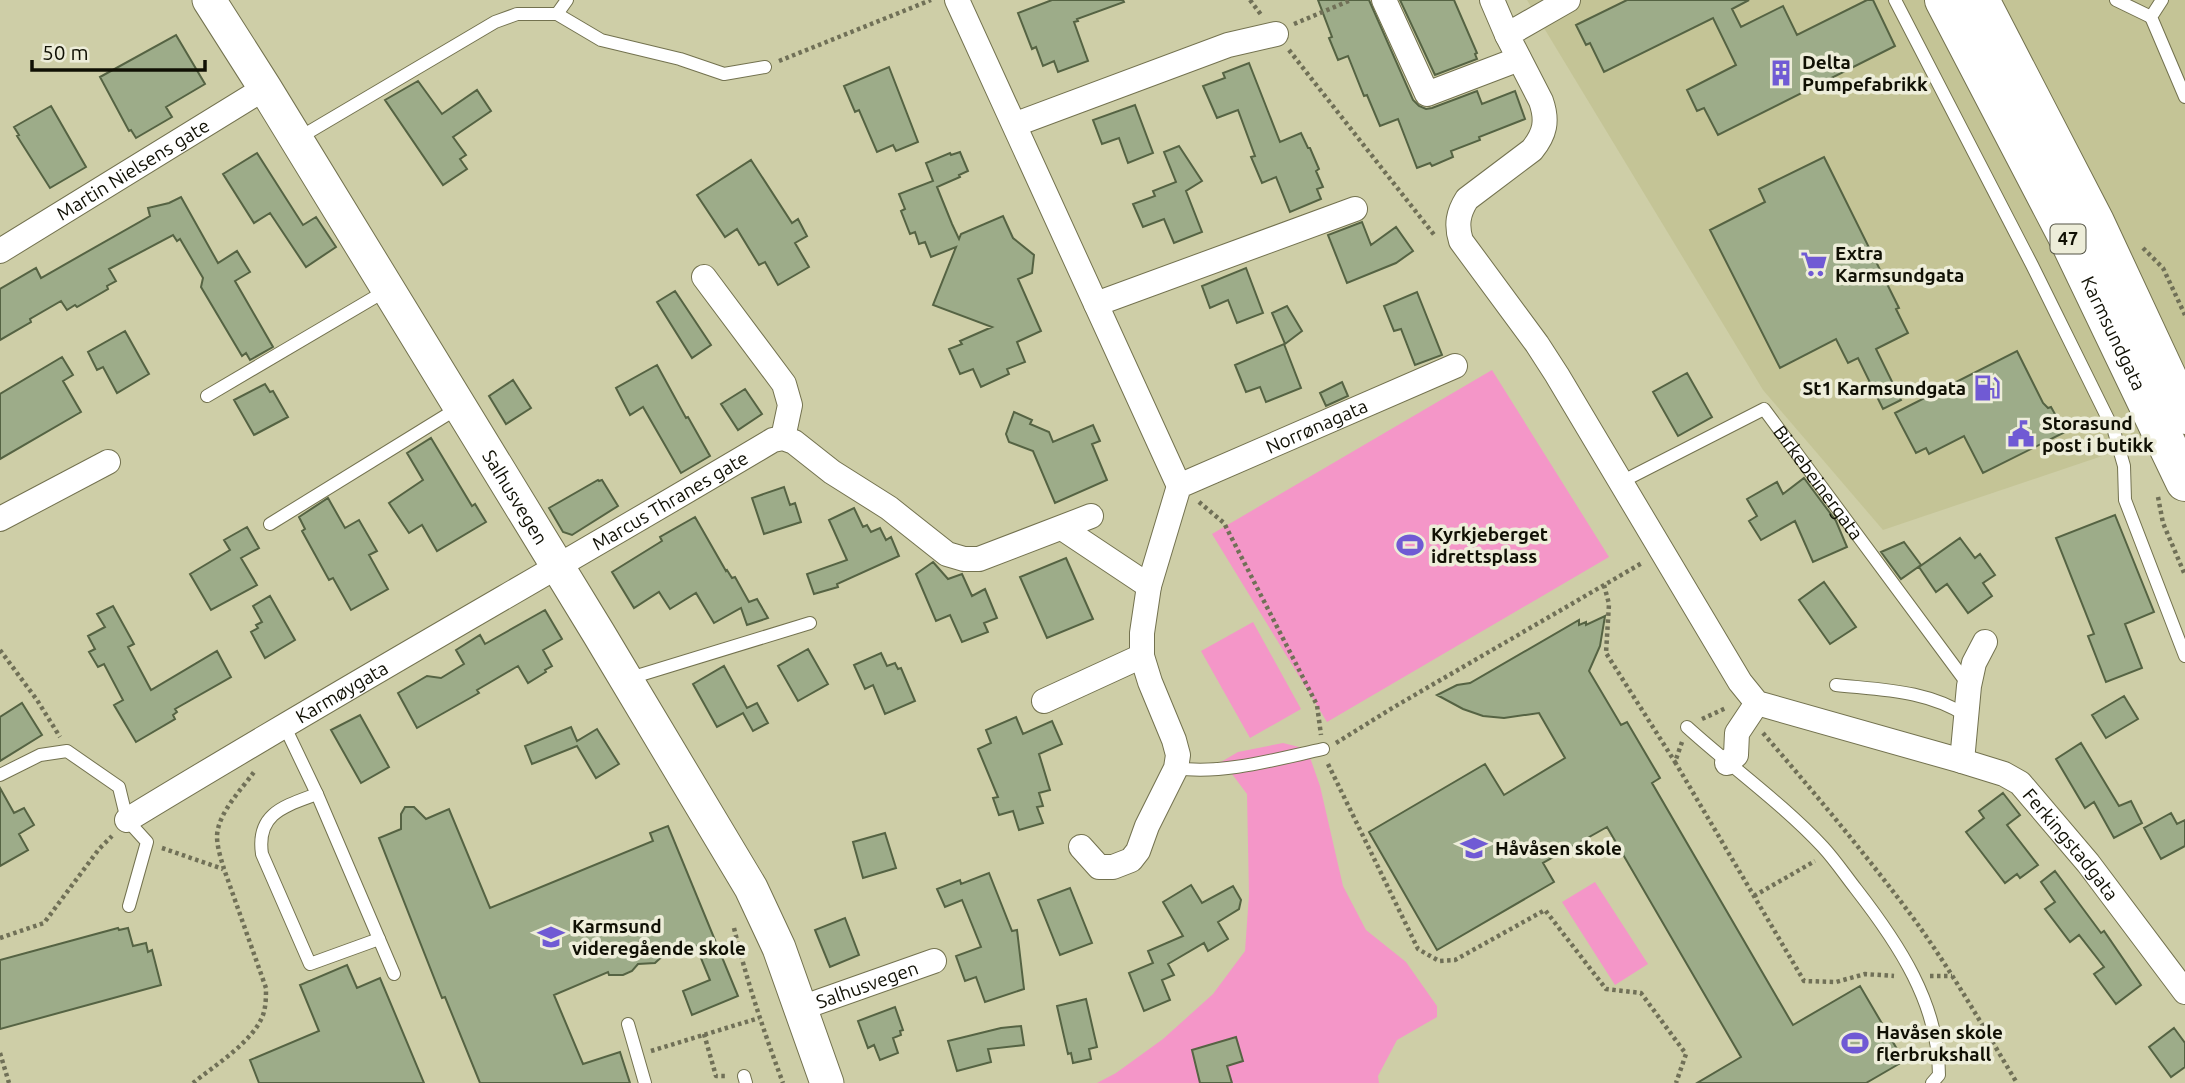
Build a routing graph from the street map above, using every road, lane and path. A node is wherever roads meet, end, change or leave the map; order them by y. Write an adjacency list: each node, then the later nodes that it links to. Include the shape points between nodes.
1 (209, 0): 21 (main road, Salhusvegen)
2 (567, 0): 15 (lane)
3 (931, 0): 20 (path)
4 (957, 0): 23 (street)
5 (1250, 0): 17 (path)
6 (1351, 0): 17 (path)
7 (1384, 0): 19 (street, via 1427,94)
8 (1492, 0): 18 (street)
9 (1568, 0): 18 (street)
10 (1895, 0): 53 (lane, via 2114,431 2124,466 2125,500)
11 (1944, 0): 38 (main road, Karmsundgata / 47, via 2067,236)
12 (1980, 0): 34 (main road, Karmsundgata / 47, via 2106,244)
13 (2116, 0): 16 (lane)
14 (2162, 0): 16 (lane)
15 (557, 14): 20 (lane, via 601,40 680,58 724,74); 24 (lane, via 517,14 495,23)
16 (2151, 17): 22 (lane)
17 (1276, 34): 23 (street, via 1228,45); 26 (path)
18 (1507, 35): 19 (street)
19 (1519, 59): 37 (street, via 1541,101 1545,124 1539,141 1525,155 1467,199 1460,209 1458,232 1537,344)
20 (765, 67)
21 (265, 88): 24 (main road, Salhusvegen); 27 (street, Martin Nielsens gate)
22 (2185, 97)
23 (1016, 124): 30 (street)
24 (296, 140): 29 (main road, Salhusvegen)
25 (1355, 209): 30 (street)
26 (1443, 246)
27 (0, 251)
28 (704, 277): 35 (street, via 784,384 790,405)
29 (387, 289): 32 (lane); 33 (main road, Salhusvegen)
30 (1096, 304): 39 (street)
31 (1455, 366): 39 (street, Norrønagata)
32 (207, 396)
33 (459, 407): 42 (lane); 45 (main road, Salhusvegen)
34 (2185, 415)
35 (783, 438): 43 (street, via 889,508 947,554 979,559); 45 (street, Marcus Thranes gate, via 772,440)
36 (108, 462): 41 (street)
37 (1621, 482): 56 (lane, Birkebeinergata, via 1764,409); 58 (street)
38 (2170, 484): 46 (path, via 2163,523)
39 (1179, 485): 48 (street); 62 (path, via 1224,523 1317,705)
40 (1091, 516): 43 (street)
41 (0, 519)
42 (271, 524)
43 (1062, 528): 48 (street)
44 (1648, 559): 47 (path)
45 (558, 568): 54 (main road, Salhusvegen); 61 (street, Karmøygata)
46 (2185, 575)
47 (1604, 585): 62 (path); 65 (path, via 1609,604 1606,653)
48 (1149, 586): 52 (street)
49 (810, 624): 54 (lane)
50 (1985, 642): 56 (street)
51 (0, 650): 63 (path, via 55,727)
52 (1142, 656): 57 (street); 67 (street, via 1174,740)
53 (2185, 656)
54 (626, 680): 85 (main road, Salhusvegen, via 751,888)
55 (1836, 685): 59 (lane, via 1913,693)
56 (1969, 686): 59 (street)
57 (1044, 701)
58 (1753, 709): 60 (path, via 1736,702); 64 (street); 66 (street, via 1737,733 1736,755); 82 (path)
59 (1968, 716): 64 (street)
60 (1687, 727): 65 (path); 66 (lane)
61 (274, 731): 69 (lane); 70 (street, Karmøygata); 74 (path, via 263,759 219,826)
62 (1322, 749): 67 (lane, via 1230,768); 97 (path, via 1418,949 1439,961 1455,960 1545,910 1606,989 1641,993 1686,1054)
63 (66, 751): 68 (lane, via 40,755); 70 (lane, via 119,787)
64 (1962, 761): 84 (street, Ferkingstadgata, via 2020,783 2088,863)
65 (1675, 762): 75 (path)
66 (1727, 763): 73 (lane)
67 (1175, 768): 72 (street, via 1131,860 1100,867)
68 (0, 775)
69 (317, 794): 79 (lane); 79 (lane, via 282,807 269,818 260,842 267,866 310,964)
70 (127, 820): 71 (lane); 78 (path, via 99,849 44,923)
71 (147, 842): 74 (path); 76 (lane)
72 (1080, 847)
73 (1828, 854): 75 (path); 83 (lane, via 1876,915)
74 (224, 870): 93 (path, via 266,988 266,1005 251,1033)
75 (1754, 896): 83 (path, via 1804,981 1836,982 1865,974)
76 (129, 906)
77 (734, 928): 86 (path)
78 (0, 938)
79 (379, 939): 81 (lane)
80 (934, 961): 85 (street, Salhusvegen)
81 (394, 974)
82 (1952, 976): 83 (path); 99 (path)
83 (1914, 978): 98 (lane, via 1927,1007 1939,1056 1939,1075)
84 (2185, 992)
85 (801, 1008): 96 (main road, Salhusvegen)
86 (759, 1017): 88 (path); 95 (path)
87 (628, 1024): 90 (lane)
88 (704, 1034): 90 (path); 91 (path, via 716,1076)
89 (0, 1053): 92 (path)
90 (637, 1055): 94 (lane)
91 (745, 1080)
92 (9, 1083)
93 (193, 1083)
94 (645, 1083)
95 (783, 1083)
96 (827, 1083)
97 (1676, 1083)
98 (1931, 1083)
99 (2017, 1083)

